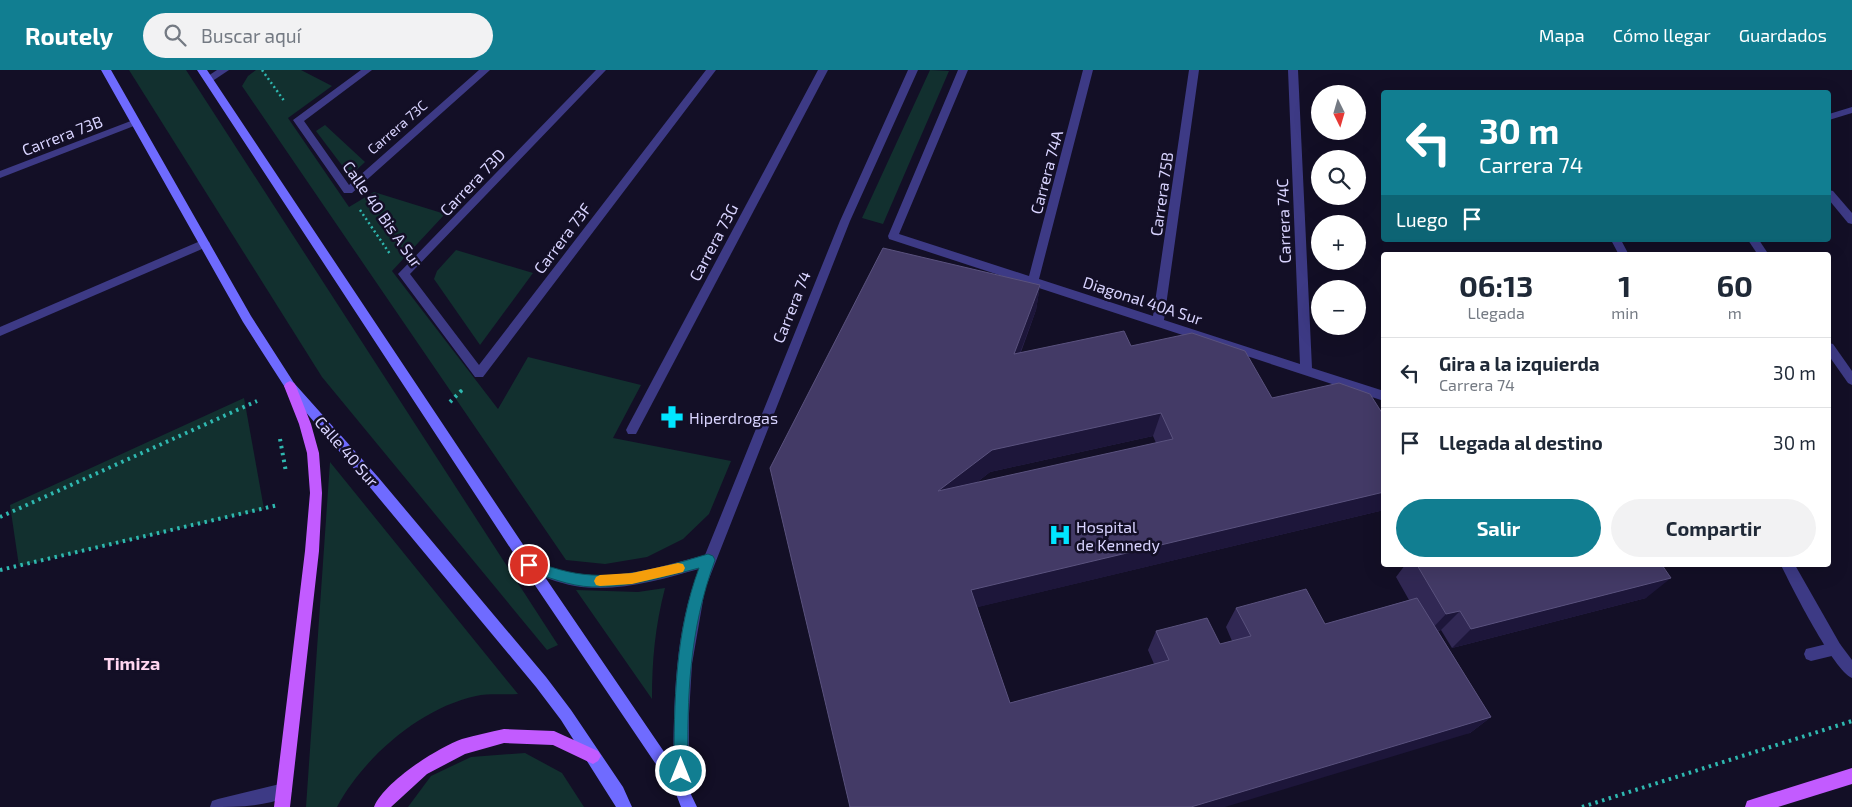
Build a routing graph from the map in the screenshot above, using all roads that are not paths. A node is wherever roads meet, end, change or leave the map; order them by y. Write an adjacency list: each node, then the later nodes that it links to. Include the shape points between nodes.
1 (106, 70): 16 (street, Calle 40 Sur)
2 (224, 70): 13 (street)
3 (367, 70): 18 (street, Calle 40 Bis A Sur, via 298,120)
4 (485, 70): 18 (street, Carrera 73C)
5 (601, 70): 22 (street, Carrera 73D)
6 (711, 70): 28 (street, Carrera 73F)
7 (822, 70): 32 (street, Carrera 73G)
8 (913, 70): 33 (street, Carrera 74, via 845,221)
9 (963, 70): 23 (street, Diagonal 40A Sur, via 893,236)
10 (1088, 70): 23 (street, Carrera 74A)
11 (1194, 70): 24 (street, Carrera 75B)
12 (1293, 70): 27 (street, Carrera 74C)
13 (205, 75): 34 (street)
14 (1852, 110): 15 (street)
15 (1831, 115)
16 (136, 122): 17 (street, Carrera 73B); 21 (street, Calle 40 Sur)
17 (0, 175)
18 (348, 191)
19 (1831, 195): 20 (street)
20 (1852, 220)
21 (204, 243): 25 (street); 30 (street, Calle 40 Sur)
22 (404, 274): 28 (street, Calle 40 Bis A Sur)
23 (1033, 282): 24 (street, Diagonal 40A Sur)
24 (1158, 322): 27 (street, Diagonal 40A Sur)
25 (0, 332)
26 (1831, 350): 29 (street)
27 (1306, 370): 31 (street, Diagonal 40A Sur)
28 (479, 374)
29 (1852, 380)
30 (290, 386): 39 (street, Calle 40 Sur, via 541,682); 42 (main road, via 313,453 316,493)
31 (1381, 395)
32 (632, 430)
33 (708, 560): 34 (street, via 662,573 592,581 558,576); 41 (street, Carrera 74, via 686,642 681,715)
34 (529, 565): 41 (street)
35 (1789, 567): 36 (street)
36 (1835, 649): 37 (street); 38 (street)
37 (1811, 654)
38 (1852, 672)
39 (593, 756): 45 (main road, via 554,738 504,736 462,747 422,769); 46 (street, Calle 40 Sur)
40 (1852, 776): 48 (main road)
41 (681, 789): 47 (street)
42 (284, 790): 43 (street); 44 (main road)
43 (218, 807)
44 (282, 807)
45 (382, 807)
46 (624, 807)
47 (689, 807)
48 (1753, 807)

